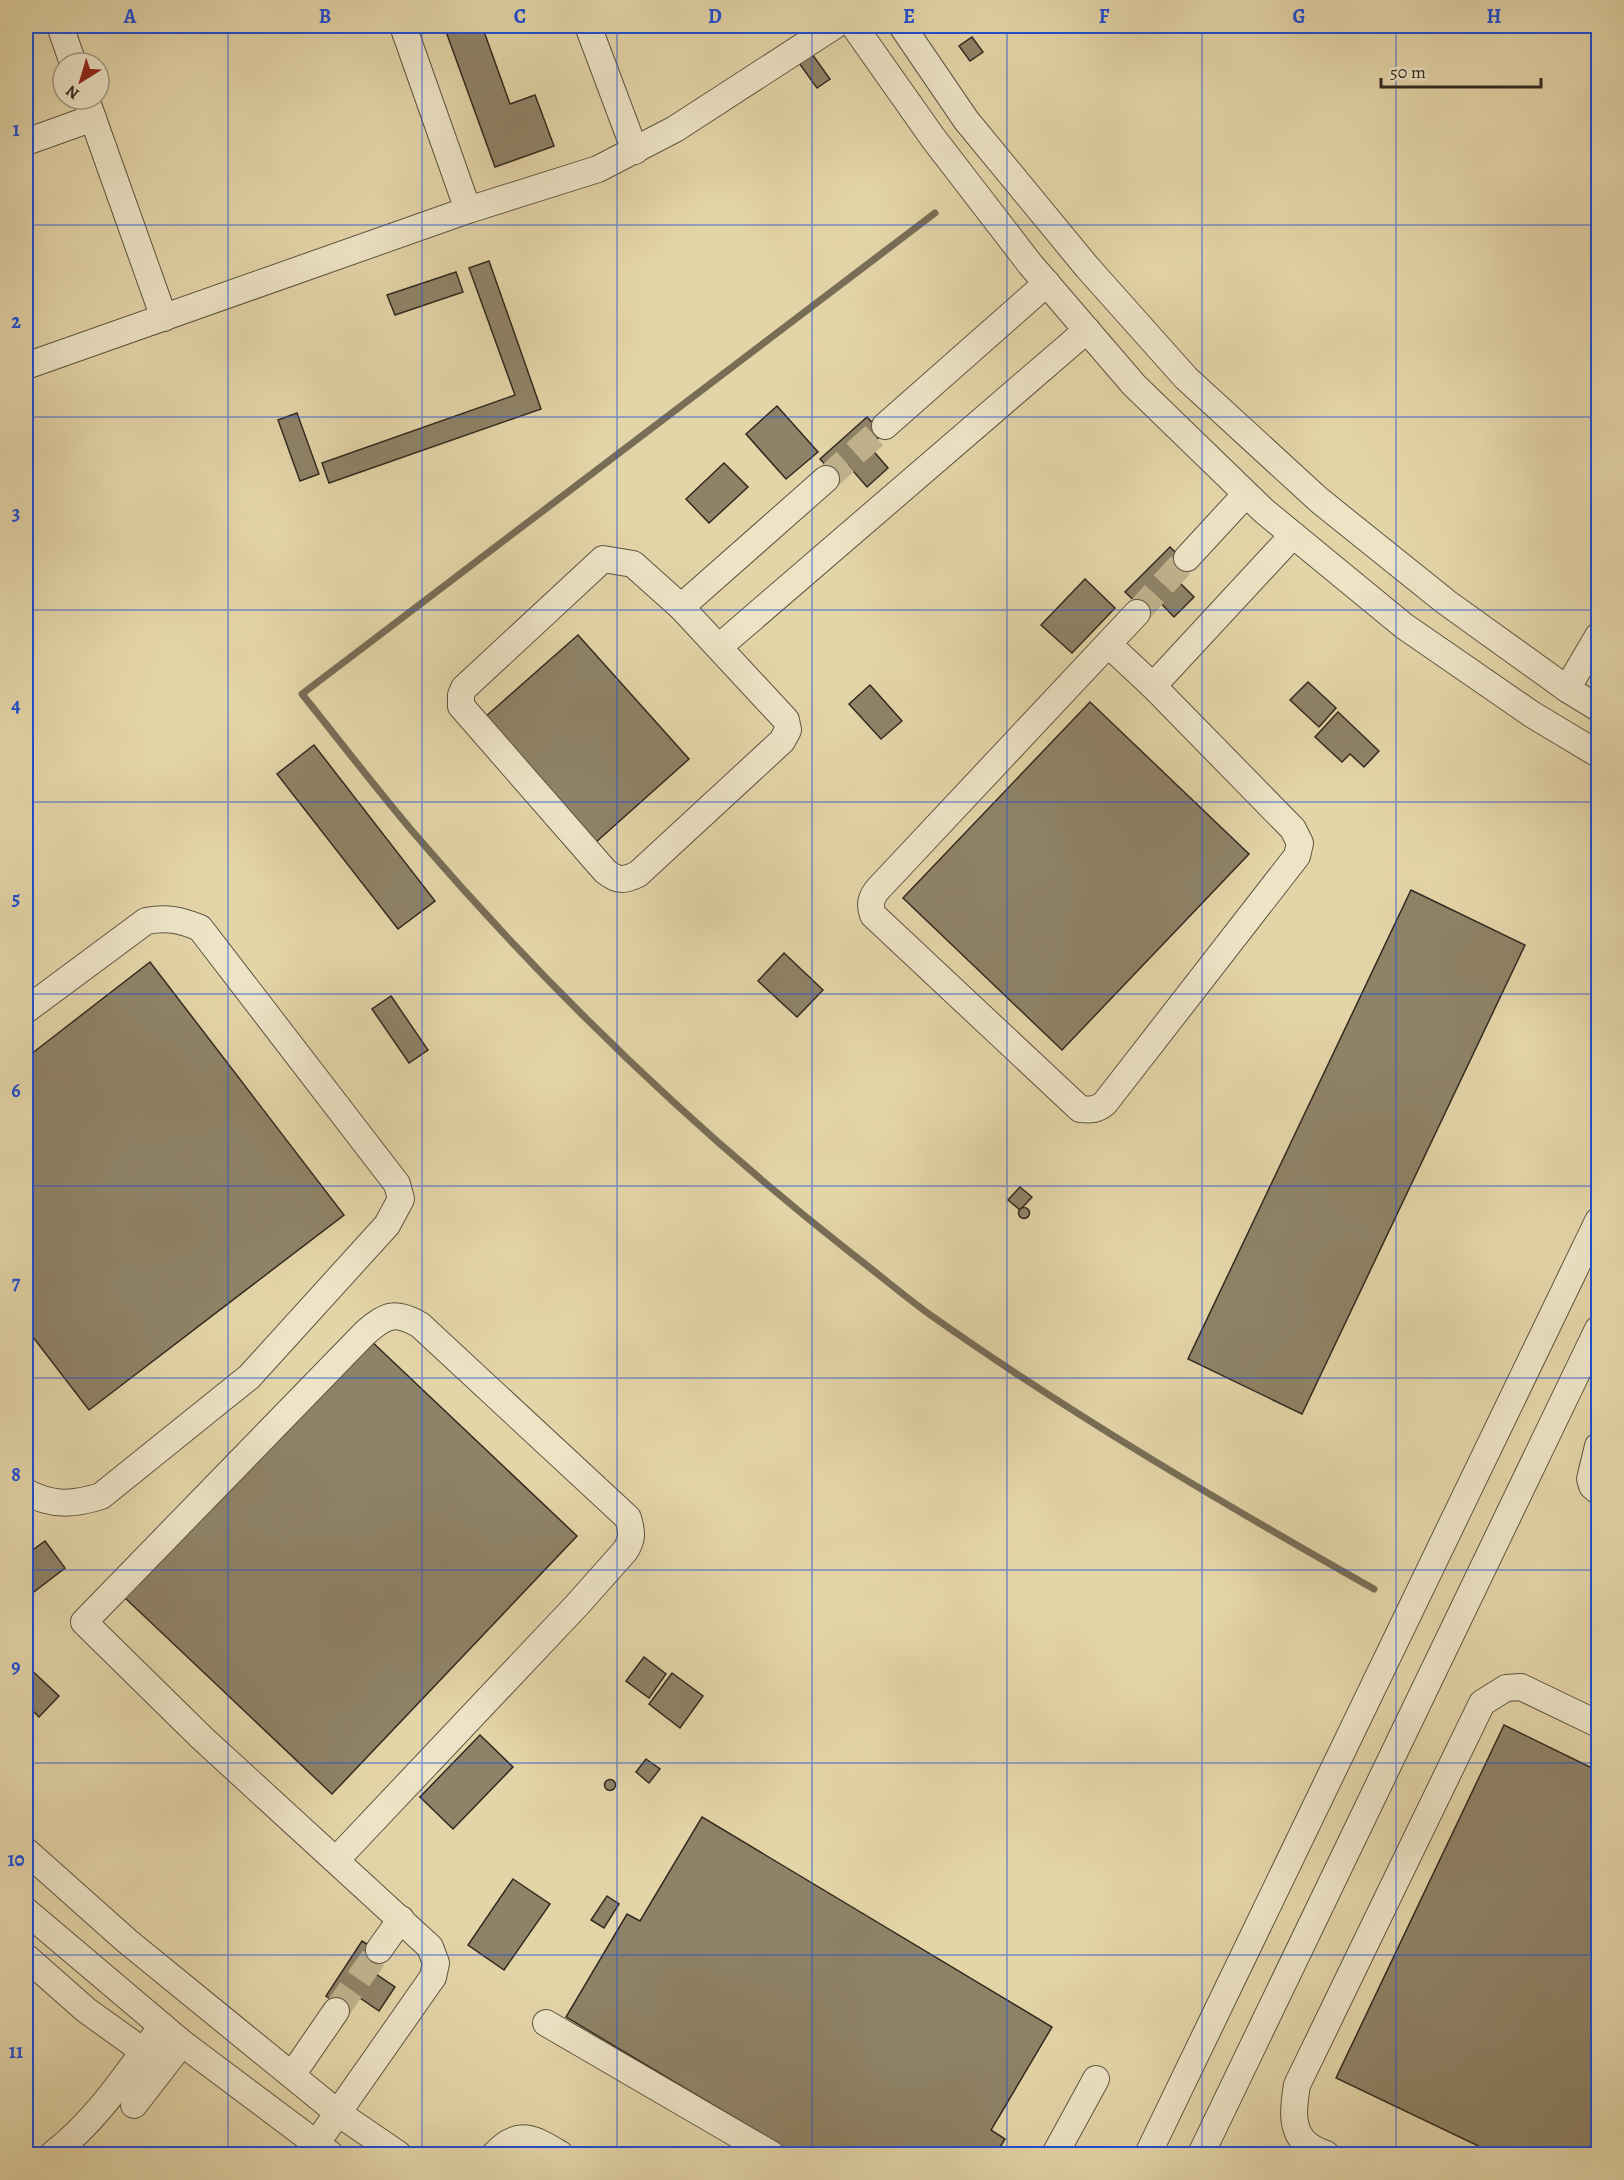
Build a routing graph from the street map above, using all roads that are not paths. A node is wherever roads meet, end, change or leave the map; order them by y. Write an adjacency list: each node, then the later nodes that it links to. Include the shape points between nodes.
1 (60, 26): 7 (lane)
2 (403, 26): 12 (lane)
3 (588, 26): 11 (lane)
4 (834, 26): 11 (lane, via 675,129)
5 (855, 26): 13 (lane, via 933,138)
6 (902, 26): 28 (lane, via 974,129 1087,267 1186,378 1319,500 1446,602)
7 (69, 51)
8 (86, 111): 10 (lane)
9 (91, 111): 14 (lane)
10 (26, 142)
11 (635, 150): 12 (lane, via 598,169)
12 (468, 210): 14 (lane)
13 (1047, 283): 15 (lane); 17 (lane)
14 (164, 318): 16 (lane)
15 (1087, 330): 19 (lane, via 1134,384); 26 (lane)
16 (26, 366)
17 (885, 426)
18 (826, 479): 22 (lane)
19 (1246, 494): 20 (lane); 21 (lane)
20 (1293, 535): 27 (lane); 30 (lane, via 1404,626 1533,715)
21 (1187, 558)
22 (681, 607): 26 (lane); 26 (lane, via 633,564 603,559 461,695 461,706 615,879 625,880 638,874 782,741 788,730 786,720)
23 (1137, 613): 25 (lane)
24 (1599, 636): 28 (lane)
25 (1108, 644): 27 (lane); 27 (lane, via 879,888 870,907 873,915 1080,1109 1098,1109 1105,1102 1297,856 1300,843 1293,829)
26 (719, 647)
27 (1153, 686)
28 (1567, 689): 29 (lane)
29 (1599, 708)
30 (1599, 754)
31 (26, 1010): 36 (lane, via 147,921 164,918 200,928 397,1184 401,1199 387,1225 249,1377 101,1496 79,1503 59,1503)
32 (1599, 1221): 60 (lane)
33 (1599, 1329): 61 (lane)
34 (1599, 1446): 35 (lane, via 1590,1479)
35 (1599, 1491)
36 (26, 1492)
37 (1599, 1724): 62 (lane, via 1521,1687 1506,1688 1482,1703 1297,2085 1293,2109 1296,2126 1306,2144)
38 (26, 1851): 49 (lane, via 127,1941)
39 (336, 1860): 39 (lane, via 202,1738 84,1622 365,1333 391,1315 407,1317 420,1325 628,1518 632,1532 625,1551 578,1605); 41 (lane)
40 (26, 1911): 46 (lane)
41 (401, 1919): 42 (lane); 52 (lane, via 430,1947 436,1963 433,1977)
42 (379, 1950)
43 (26, 1957): 48 (lane, via 86,2010)
44 (336, 2011): 49 (lane)
45 (546, 2023): 58 (lane)
46 (162, 2026): 47 (lane); 48 (lane)
47 (183, 2043): 51 (lane); 53 (lane)
48 (143, 2051): 54 (lane, via 100,2111)
49 (292, 2075): 52 (lane)
50 (1096, 2079): 59 (lane)
51 (134, 2105)
52 (338, 2113): 53 (lane); 55 (lane)
53 (323, 2149)
54 (53, 2154)
55 (398, 2154)
56 (495, 2154): 57 (lane, via 506,2144 534,2139)
57 (560, 2154)
58 (767, 2154)
59 (1055, 2154)
60 (1148, 2154)
61 (1201, 2154)
62 (1326, 2154)

